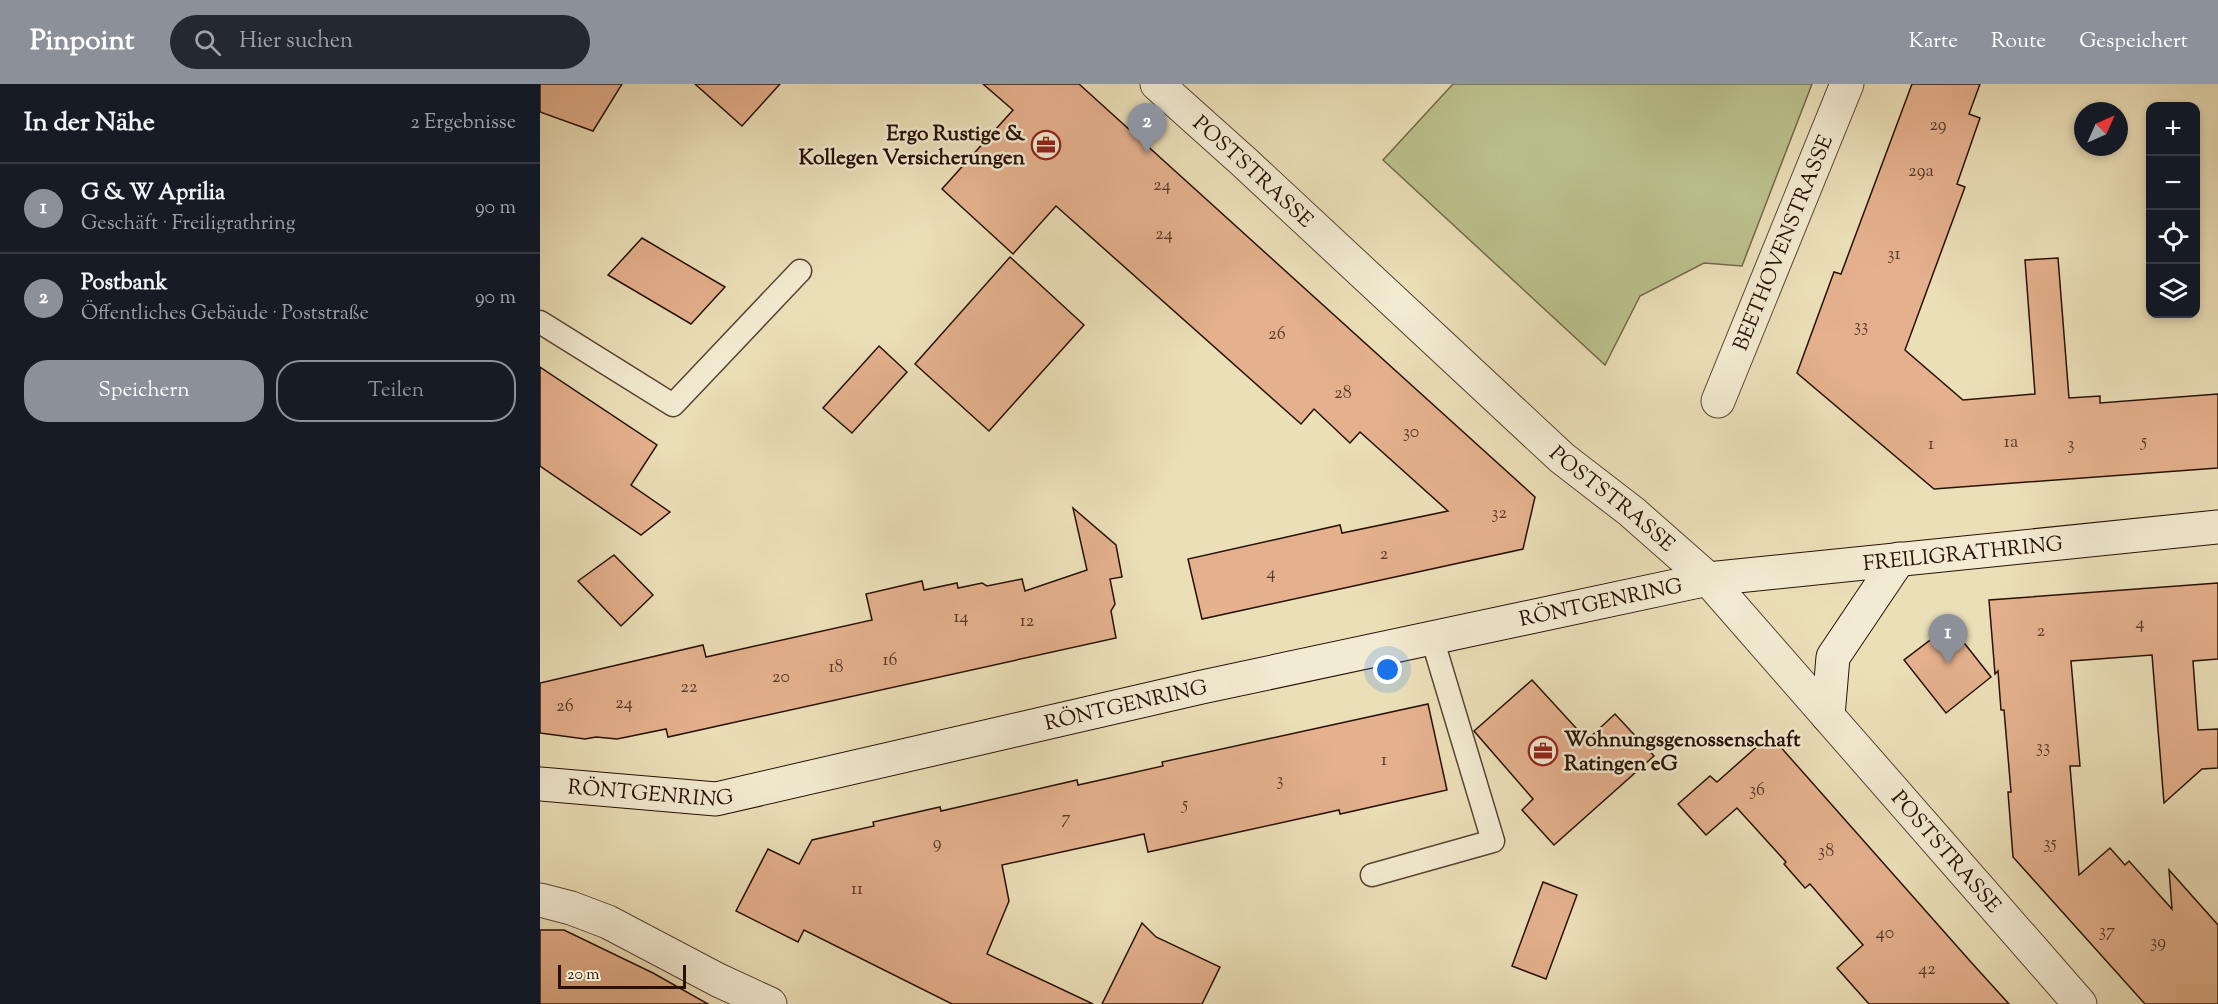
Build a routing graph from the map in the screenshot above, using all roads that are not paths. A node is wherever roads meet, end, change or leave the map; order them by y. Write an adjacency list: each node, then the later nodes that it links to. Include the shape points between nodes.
1 (1157, 84): 8 (street, POSTSTRASSE, via 1562,458 1632,512)
2 (1847, 84): 5 (street, BEETHOVENSTRASSE)
3 (800, 271): 4 (lane, via 673,405)
4 (540, 322)
5 (1718, 401)
6 (2218, 527): 7 (street, FREILIGRATHRING)
7 (1899, 559): 8 (street, FREILIGRATHRING); 10 (street, via 1833,657)
8 (1708, 579): 9 (street, RÖNTGENRING); 10 (street, POSTSTRASSE)
9 (1432, 638): 11 (street, RÖNTGENRING, via 716,799); 12 (lane, via 1493,842)
10 (1828, 716): 15 (street, POSTSTRASSE)
11 (540, 784)
12 (1372, 875)
13 (540, 900): 14 (street, via 608,922)
14 (770, 1004)
15 (2080, 1004)

